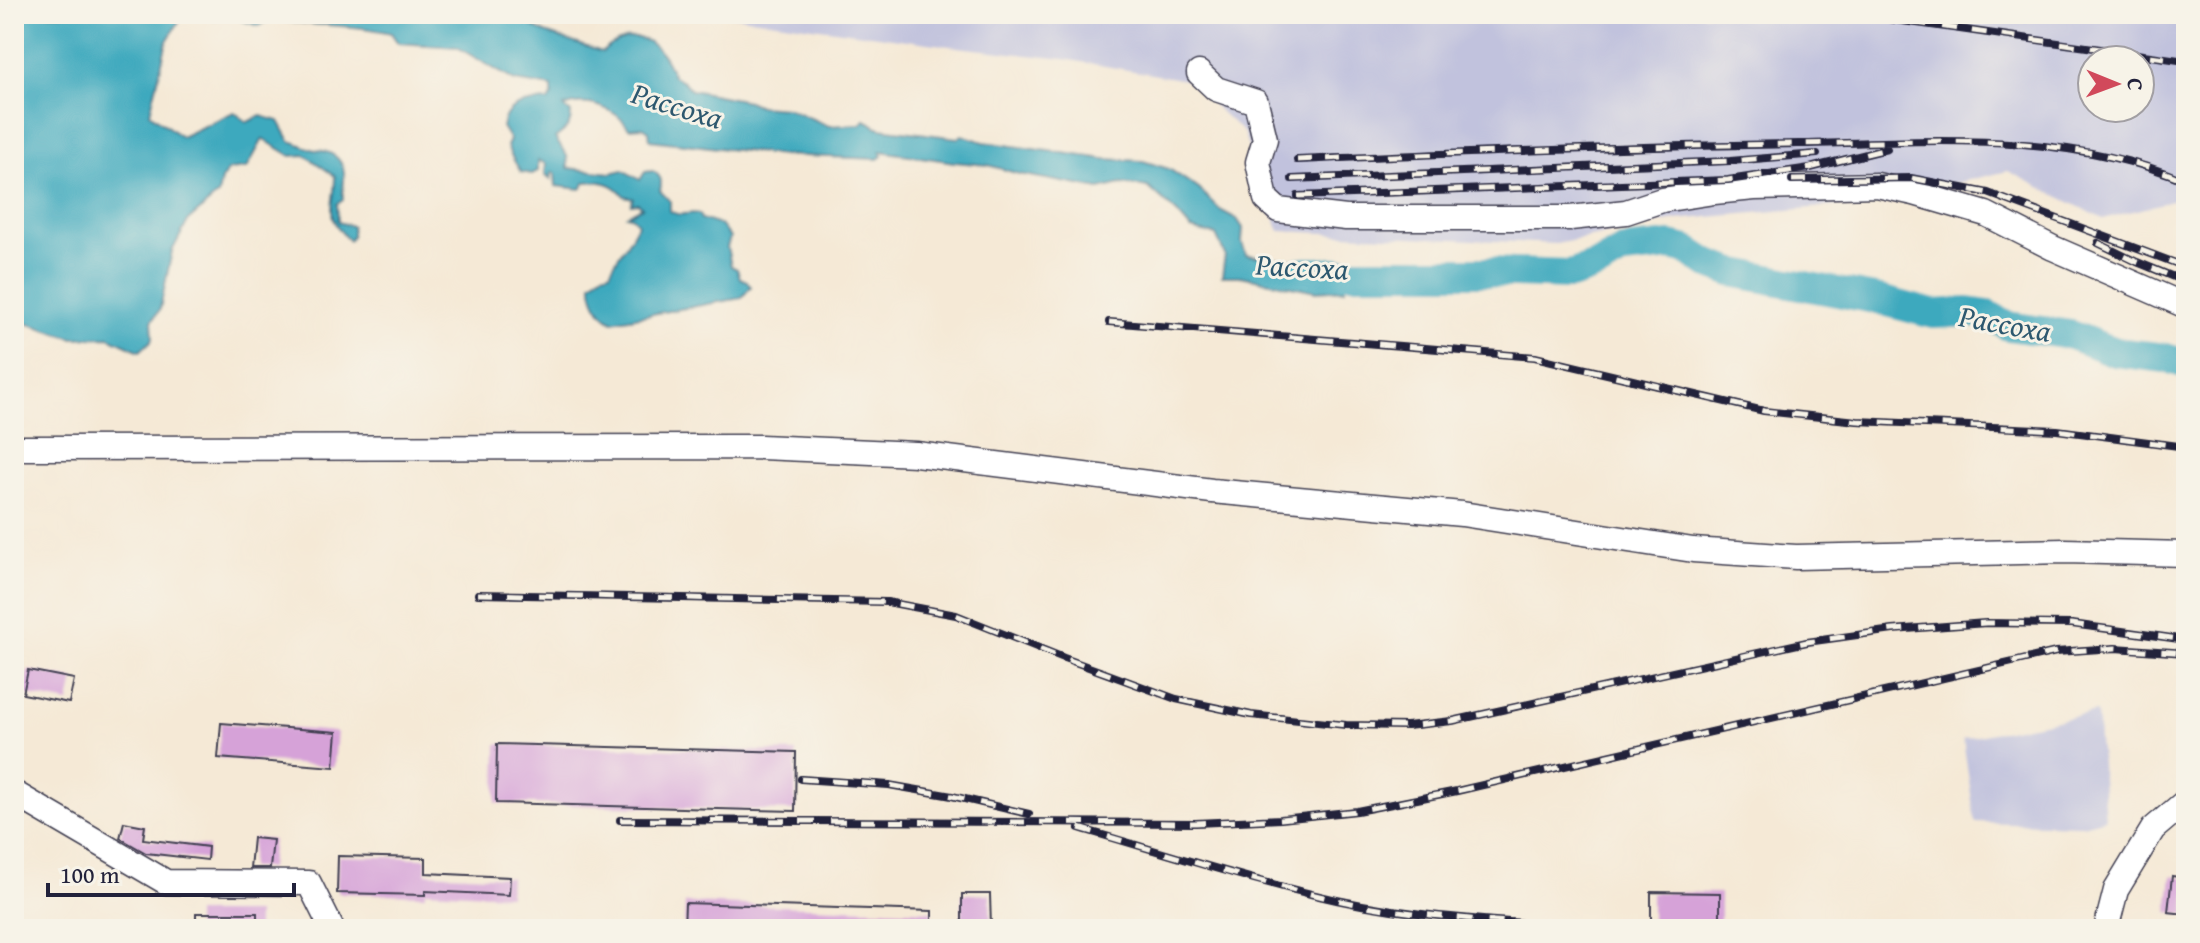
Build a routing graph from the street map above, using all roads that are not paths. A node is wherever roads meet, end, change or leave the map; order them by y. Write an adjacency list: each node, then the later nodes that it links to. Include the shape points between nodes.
1 (1199, 73): 2 (street, via 1216,89 1256,102 1265,139 1258,162 1266,199 1278,210 1346,218 1570,218 1626,212 1714,192 1877,185 1986,214)
2 (2186, 306)
3 (14, 448): 4 (street, via 761,447 916,454 1212,491 1462,514 1693,550 1796,557)
4 (2186, 554)
5 (14, 793): 7 (street, via 166,882 309,883)
6 (2186, 801): 8 (street, via 2153,829 2116,890)
7 (332, 929)
8 (2106, 929)

